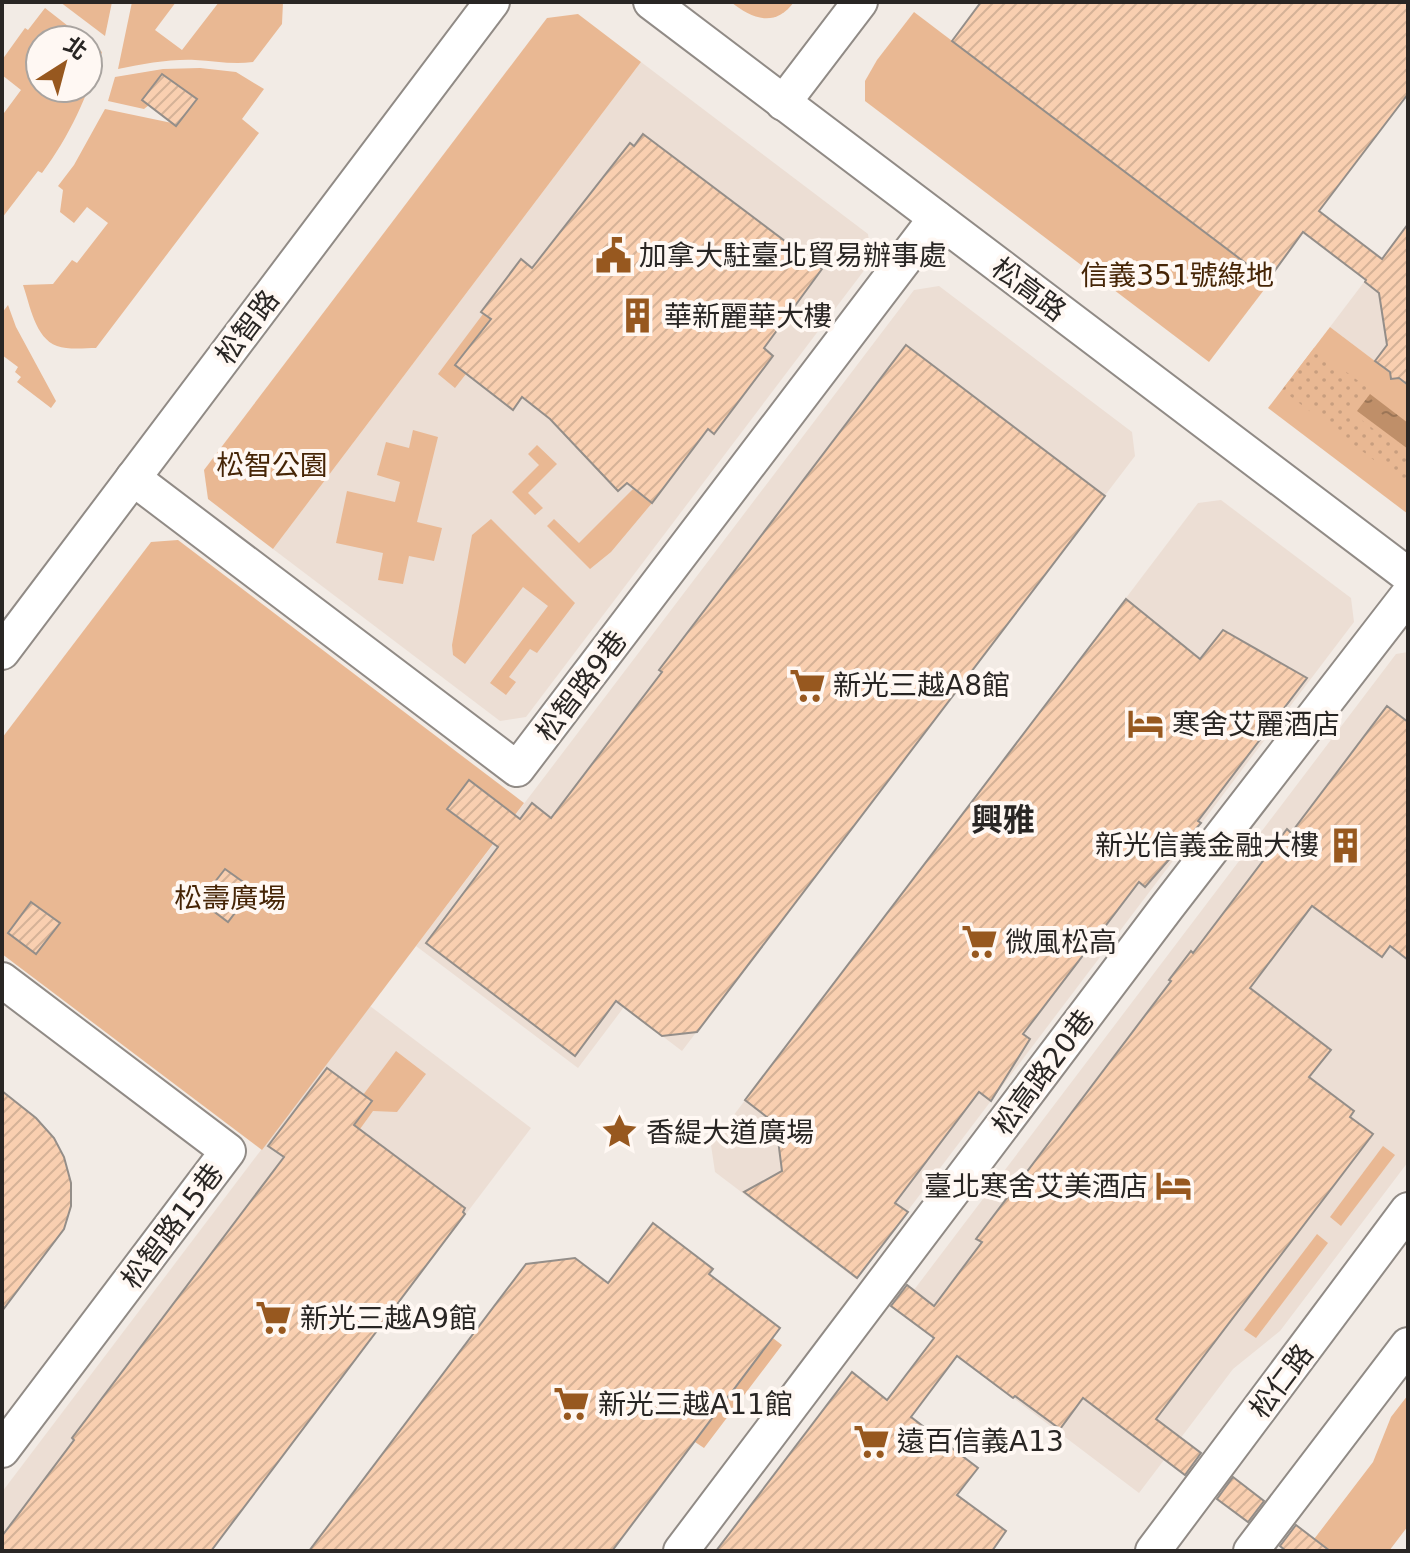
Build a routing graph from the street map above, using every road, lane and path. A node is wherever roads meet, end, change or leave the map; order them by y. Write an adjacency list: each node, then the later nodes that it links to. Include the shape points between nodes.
1 (492, 2): 6 (street, 松智路)
2 (651, 2): 4 (street, 松高路)
3 (860, 2): 4 (street)
4 (783, 103): 5 (street, 松高路)
5 (936, 218): 6 (street, 松智路9巷, via 517,769); 7 (street, 松高路)
6 (133, 478): 9 (street, 松智路)
7 (1408, 575)
8 (1408, 595): 14 (street, 松高路20巷)
9 (2, 652)
10 (2, 980): 13 (street, 松智路15巷, via 228,1151)
11 (1408, 1210): 15 (street, 松仁路)
12 (1408, 1345): 16 (street)
13 (2, 1450)
14 (681, 1551)
15 (1153, 1551)
16 (1251, 1551)

